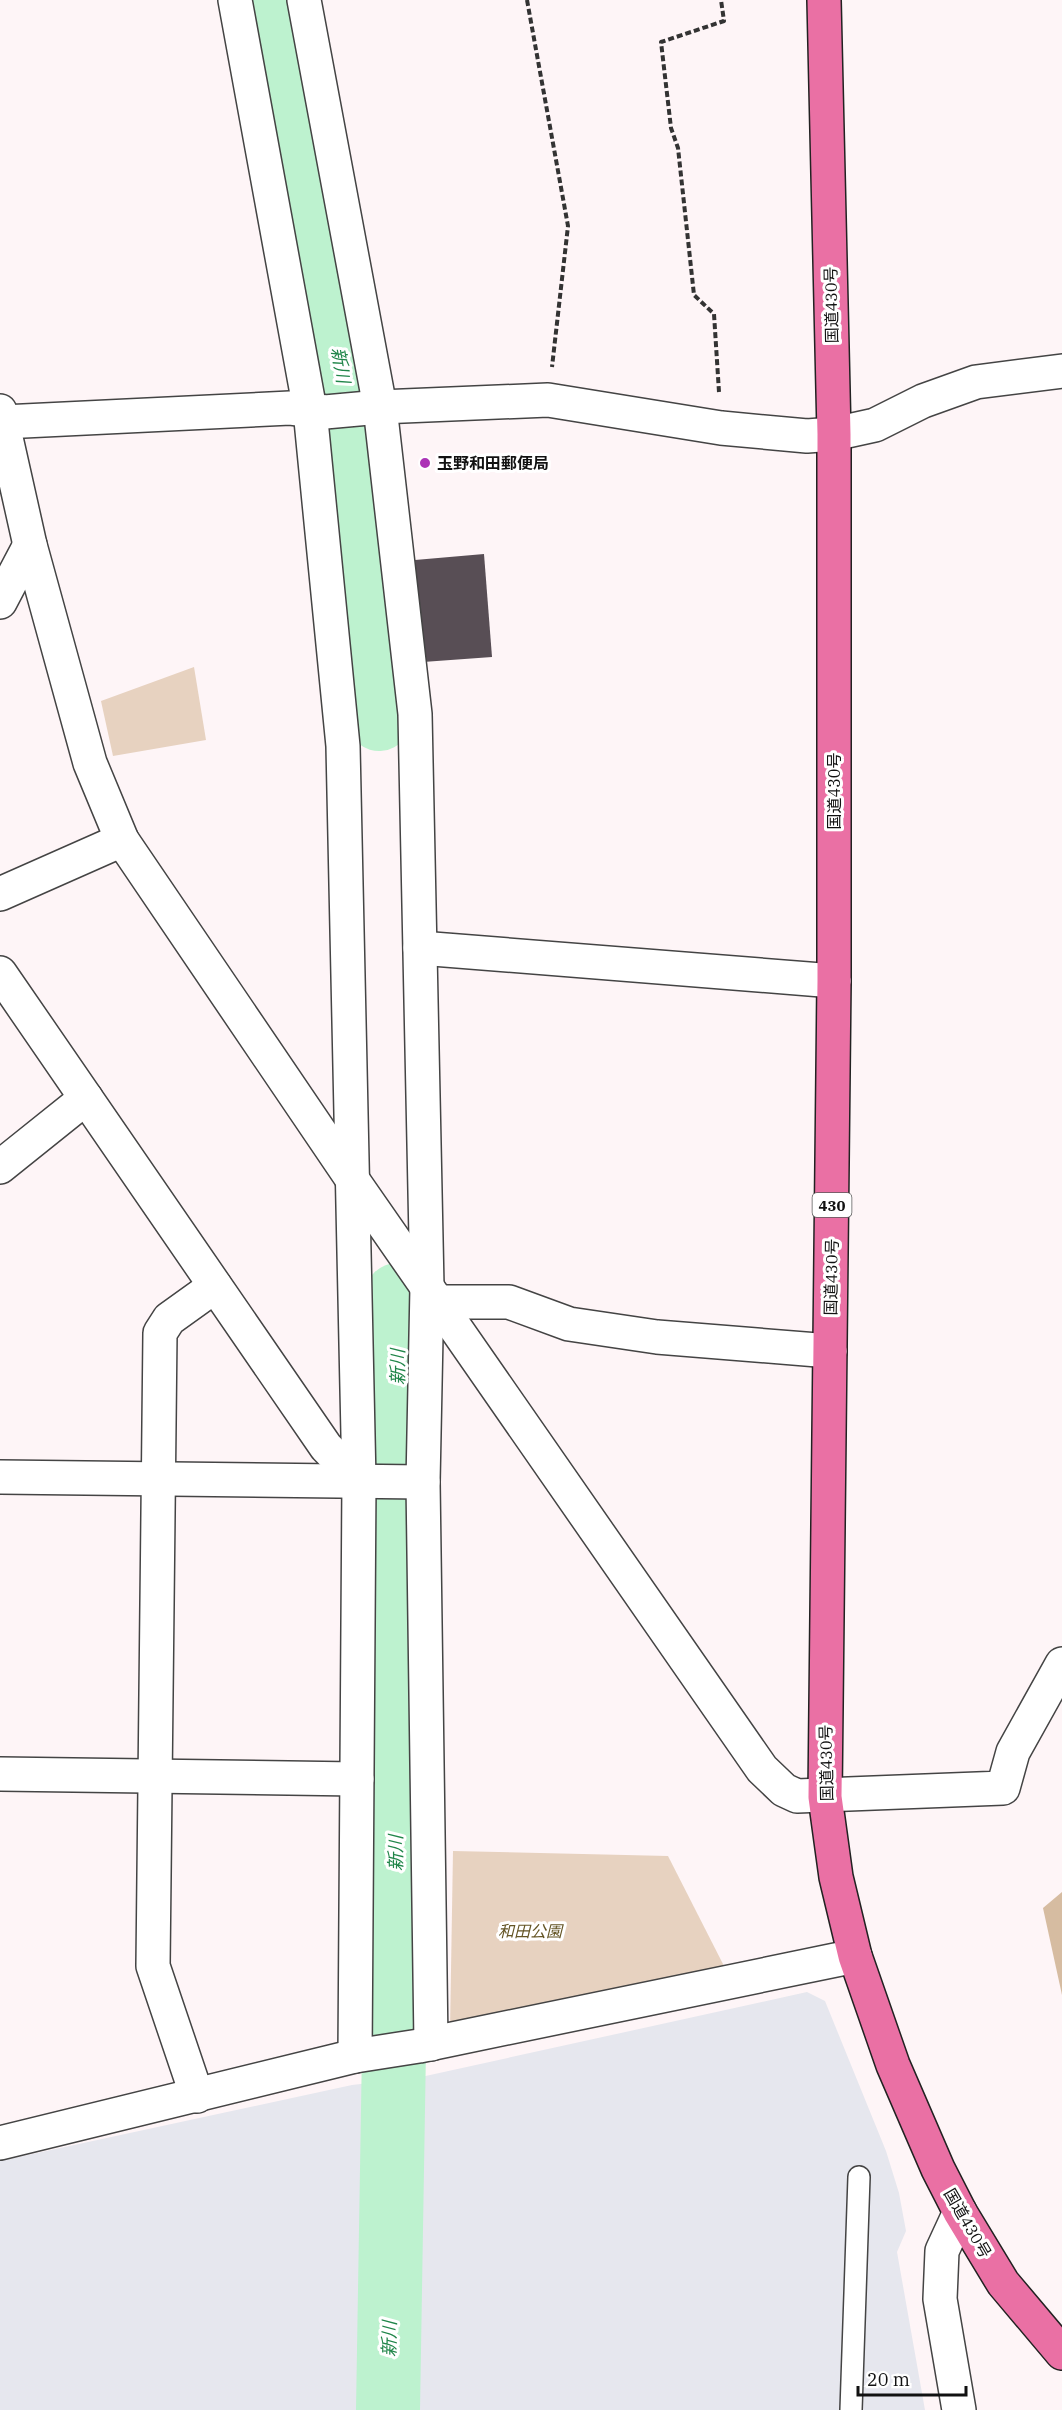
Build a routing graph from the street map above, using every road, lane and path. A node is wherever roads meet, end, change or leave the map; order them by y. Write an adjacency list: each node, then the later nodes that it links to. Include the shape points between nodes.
1 (235, 0): 9 (street)
2 (304, 0): 8 (street)
3 (527, 0): 7 (path, via 568,226)
4 (721, 0): 11 (path, via 724,21 661,42 678,148 694,295 714,314)
5 (824, 0): 12 (highway, 国道430号 / 430)
6 (1062, 371): 12 (street, via 976,382 923,401 875,425)
7 (548, 400): 8 (street); 11 (street)
8 (374, 407): 9 (street); 17 (street, via 415,714)
9 (323, 411): 10 (street, via 290,408); 22 (street, via 343,746)
10 (1, 417): 13 (street)
11 (721, 428): 12 (street, via 807,436)
12 (834, 434): 19 (highway, 国道430号 / 430)
13 (30, 545): 14 (street); 15 (street, via 90,763)
14 (0, 602)
15 (122, 840): 16 (street); 22 (street)
16 (0, 894)
17 (420, 948): 19 (street); 24 (street)
18 (0, 973): 20 (street)
19 (834, 981): 25 (highway, 国道430号 / 430)
20 (86, 1098): 21 (street); 23 (street)
21 (0, 1167)
22 (352, 1179): 24 (street); 28 (street)
23 (215, 1286): 27 (street, via 169,1319 160,1333); 28 (street, via 326,1447)
24 (432, 1294): 25 (street, via 509,1302 580,1326 657,1337); 29 (street); 34 (street, via 762,1769 784,1790 797,1796)
25 (830, 1351): 34 (highway, 国道430号 / 430)
26 (0, 1477): 27 (street)
27 (158, 1479): 28 (street); 32 (street)
28 (368, 1481): 29 (street); 33 (street)
29 (418, 1482): 36 (street)
30 (1062, 1664): 34 (street, via 1013,1752 1003,1788)
31 (0, 1774): 32 (street)
32 (155, 1777): 33 (street); 38 (street, via 153,1966)
33 (357, 1779): 37 (street)
34 (825, 1797): 35 (highway, 国道430号 / 430, via 836,1876)
35 (855, 1956): 36 (street); 41 (highway, 国道430号 / 430, via 893,2065)
36 (425, 2045): 37 (street)
37 (363, 2055): 38 (street)
38 (197, 2096): 39 (street)
39 (1, 2139)
40 (860, 2177): 43 (lane)
41 (960, 2212): 42 (highway, 国道430号 / 430, via 1003,2283); 44 (street, via 942,2251 940,2299)
42 (1062, 2353)
43 (851, 2410)
44 (959, 2410)

